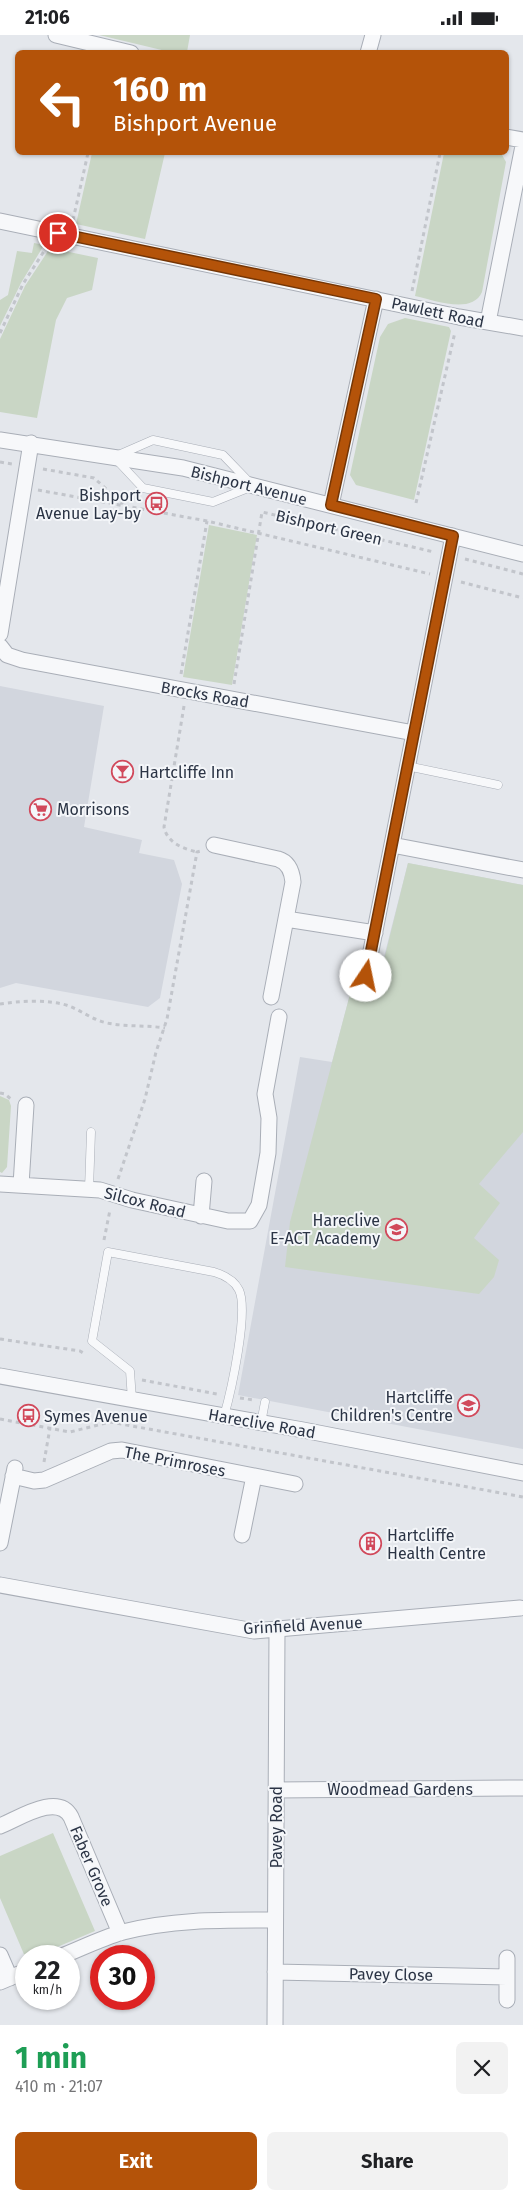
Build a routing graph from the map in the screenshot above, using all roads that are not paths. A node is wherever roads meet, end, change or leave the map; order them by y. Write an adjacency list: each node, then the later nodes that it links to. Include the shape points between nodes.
1 (56, 35): 3 (street)
2 (373, 35): 4 (street)
3 (118, 50)
4 (369, 50)
5 (509, 138): 6 (street)
6 (523, 140)
7 (523, 146): 10 (street)
8 (0, 221): 9 (street, Pawlett Road)
9 (376, 299): 10 (street, Pawlett Road); 16 (street)
10 (488, 322): 11 (street, Pawlett Road)
11 (523, 327)
12 (0, 440): 13 (street, Bishport Avenue)
13 (31, 443): 14 (street, Bishport Avenue); 19 (street)
14 (114, 457): 15 (street, Bishport Avenue, via 183,468); 15 (lane, via 143,488 150,490 213,502); 15 (lane, via 153,440 222,455)
15 (253, 486): 16 (street, Bishport Avenue)
16 (331, 505): 17 (street, Bishport Avenue)
17 (453, 536): 18 (street, Bishport Avenue); 21 (street)
18 (523, 554)
19 (0, 634)
20 (0, 646): 21 (street, Brocks Road, via 7,655 22,660)
21 (414, 733): 22 (street)
22 (407, 767): 23 (lane); 25 (street)
23 (498, 785)
24 (214, 845): 27 (street, via 286,863 293,882)
25 (392, 845): 26 (street); 28 (street)
26 (523, 870)
27 (286, 919): 28 (street); 30 (street)
28 (375, 933): 29 (street)
29 (366, 976)
30 (271, 997)
31 (279, 1017): 38 (street, Silcox Road, via 265,1090 269,1118 268,1153 258,1210 250,1221 241,1223)
32 (26, 1105): 36 (street)
33 (91, 1132): 37 (lane, Silcox Road)
34 (204, 1181): 38 (street, Silcox Road)
35 (0, 1184): 36 (street, Silcox Road)
36 (21, 1185): 37 (street, Silcox Road)
37 (89, 1189): 38 (street, Silcox Road)
38 (201, 1215)
39 (0, 1376): 40 (street, Hareclive Road)
40 (132, 1400): 42 (street, Hareclive Road); 42 (lane, via 130,1371 92,1341 108,1252 224,1275 238,1288 242,1308 230,1396)
41 (264, 1402): 43 (lane)
42 (224, 1416): 43 (street, Hareclive Road)
43 (261, 1423): 44 (street, Hareclive Road)
44 (523, 1473)
45 (254, 1476): 46 (street, The Primroses); 47 (street); 48 (street, The Primroses, via 116,1450 41,1480 14,1472)
46 (295, 1484)
47 (242, 1535)
48 (0, 1543)
49 (0, 1585): 51 (street, Grinfield Avenue, via 232,1628)
50 (520, 1608): 51 (street, Grinfield Avenue)
51 (277, 1630): 52 (street, Pavey Road)
52 (276, 1789): 53 (street, Woodmead Gardens); 55 (street, Pavey Road)
53 (523, 1789)
54 (0, 1826): 56 (street, Faber Grove, via 42,1808 54,1806 65,1809)
55 (275, 1920): 56 (street, via 182,1922); 60 (street, Pavey Road)
56 (120, 1933): 57 (street)
57 (80, 1949)
58 (0, 1955): 62 (street)
59 (507, 1958): 61 (street)
60 (275, 1972): 61 (street, Pavey Close); 64 (street, Pavey Road)
61 (506, 1977): 63 (street)
62 (5, 1980)
63 (507, 1999)
64 (275, 2025)

